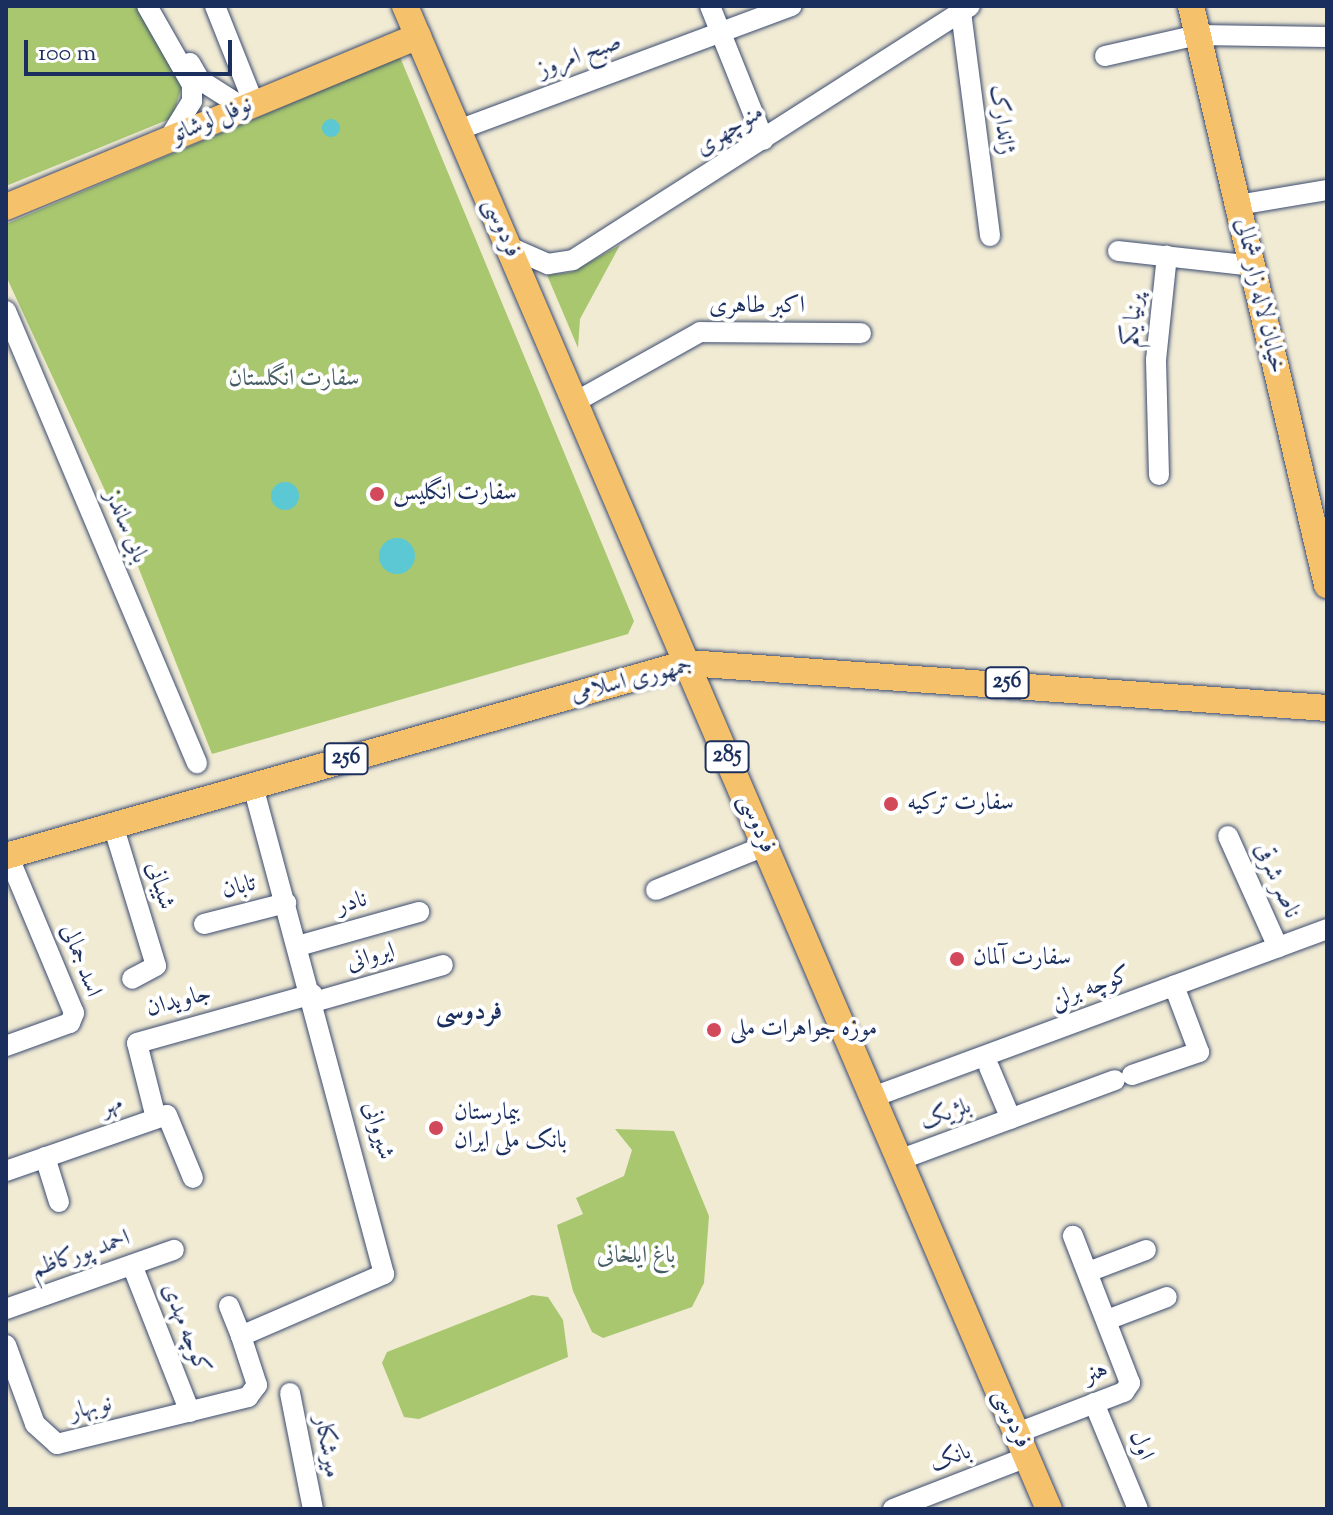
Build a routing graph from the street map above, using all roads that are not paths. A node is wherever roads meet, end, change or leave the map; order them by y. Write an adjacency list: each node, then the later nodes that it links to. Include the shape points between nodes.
1 (147, 6): 14 (street)
2 (157, 6): 14 (street)
3 (215, 6): 15 (street)
4 (405, 6): 11 (main road, فردوسی / 285)
5 (710, 6): 9 (street)
6 (792, 6): 9 (street, صبح امروز)
7 (1191, 6): 10 (main road, خیابان لاله زار شمالی)
8 (966, 9): 18 (street, منوچهری); 22 (street, ژاندارک)
9 (721, 33): 16 (street, صبح امروز); 18 (street)
10 (1198, 35): 12 (street); 13 (street); 20 (main road, خیابان لاله زار شمالی)
11 (418, 36): 15 (main road, نوفل لوشاتو); 16 (main road, فردوسی / 285)
12 (1327, 37)
13 (1105, 56)
14 (196, 83): 15 (street); 17 (street, via 192,101)
15 (249, 106): 17 (main road, نوفل لوشاتو)
16 (458, 130): 23 (main road, فردوسی / 285)
17 (168, 140): 21 (main road, نوفل لوشاتو)
18 (764, 140): 23 (street, منوچهری, via 573,260 548,264)
19 (1327, 190): 20 (street)
20 (1238, 205): 26 (main road, خیابان لاله زار شمالی)
21 (6, 207)
22 (990, 236)
23 (509, 247): 29 (main road, فردوسی / 285)
24 (1118, 251): 25 (street)
25 (1167, 256): 26 (street); 30 (street, پرنیا یکم, via 1156,360)
26 (1253, 266): 31 (main road, خیابان لاله زار شمالی)
27 (6, 311): 34 (street, بابی ساندز)
28 (861, 333): 29 (street, اکبر طاهری, via 700,332)
29 (575, 402): 32 (main road, فردوسی / 285)
30 (1159, 475)
31 (1327, 585)
32 (687, 663): 33 (main road, جمهوری اسلامی / 256); 35 (main road, جمهوری اسلامی / 256); 38 (main road, فردوسی / 285)
33 (1320, 702)
34 (197, 763)
35 (253, 786): 36 (main road, جمهوری اسلامی / 256); 41 (street, شیروانی)
36 (113, 825): 39 (main road, جمهوری اسلامی / 256); 48 (street, شیبانی, via 155,962 155,971)
37 (1228, 836): 46 (street, ناصر شرقی)
38 (765, 846): 40 (street); 53 (main road, فردوسی / 285)
39 (7, 856): 51 (street, اسد جمالی, via 74,1013 70,1023)
40 (656, 890)
41 (286, 903): 43 (street, تابان); 45 (street, شیروانی)
42 (419, 912): 45 (street, نادر)
43 (204, 924)
44 (1327, 929): 46 (street, کوچه برلن)
45 (298, 946): 50 (street, شیروانی)
46 (1278, 947): 49 (street, کوچه برلن)
47 (443, 965): 50 (street, ایروانی)
48 (132, 979)
49 (1174, 986): 53 (street, کوچه برلن); 55 (street, بلژیک, via 1199,1052)
50 (313, 998): 54 (street, جاویدان, via 137,1043); 70 (street, شیروانی, via 386,1260 378,1282)
51 (6, 1046)
52 (989, 1067): 55 (street, بلژیک)
53 (873, 1097): 57 (main road, فردوسی / 285)
54 (156, 1118): 56 (street, مهر); 59 (street, مهر, via 176,1120)
55 (1021, 1118): 57 (street, بلژیک)
56 (45, 1157): 58 (street, مهر); 60 (street)
57 (899, 1160): 75 (main road, فردوسی / 285)
58 (6, 1171)
59 (193, 1178)
60 (59, 1202)
61 (1073, 1236): 65 (street, هنر)
62 (174, 1250): 64 (street, احمد پورکاظم)
63 (1146, 1250): 65 (street)
64 (132, 1265): 68 (street, احمد پورکاظم); 74 (street, کوچه مهدی)
65 (1088, 1272): 69 (street, هنر)
66 (1167, 1297): 69 (street)
67 (229, 1306): 70 (street)
68 (6, 1309)
69 (1107, 1320): 73 (street, هنر, via 1130,1383)
70 (241, 1336): 74 (street, نوبهار, via 257,1385 248,1397)
71 (6, 1345): 74 (street, نوبهار, via 35,1424 51,1443)
72 (290, 1393): 76 (street, میرشکار)
73 (1094, 1403): 75 (street, هنر); 79 (street, اول)
74 (190, 1412)
75 (1022, 1445): 77 (street, بانک); 78 (main road, فردوسی / 285)
76 (313, 1509)
77 (893, 1509)
78 (1049, 1509)
79 (1138, 1509)

